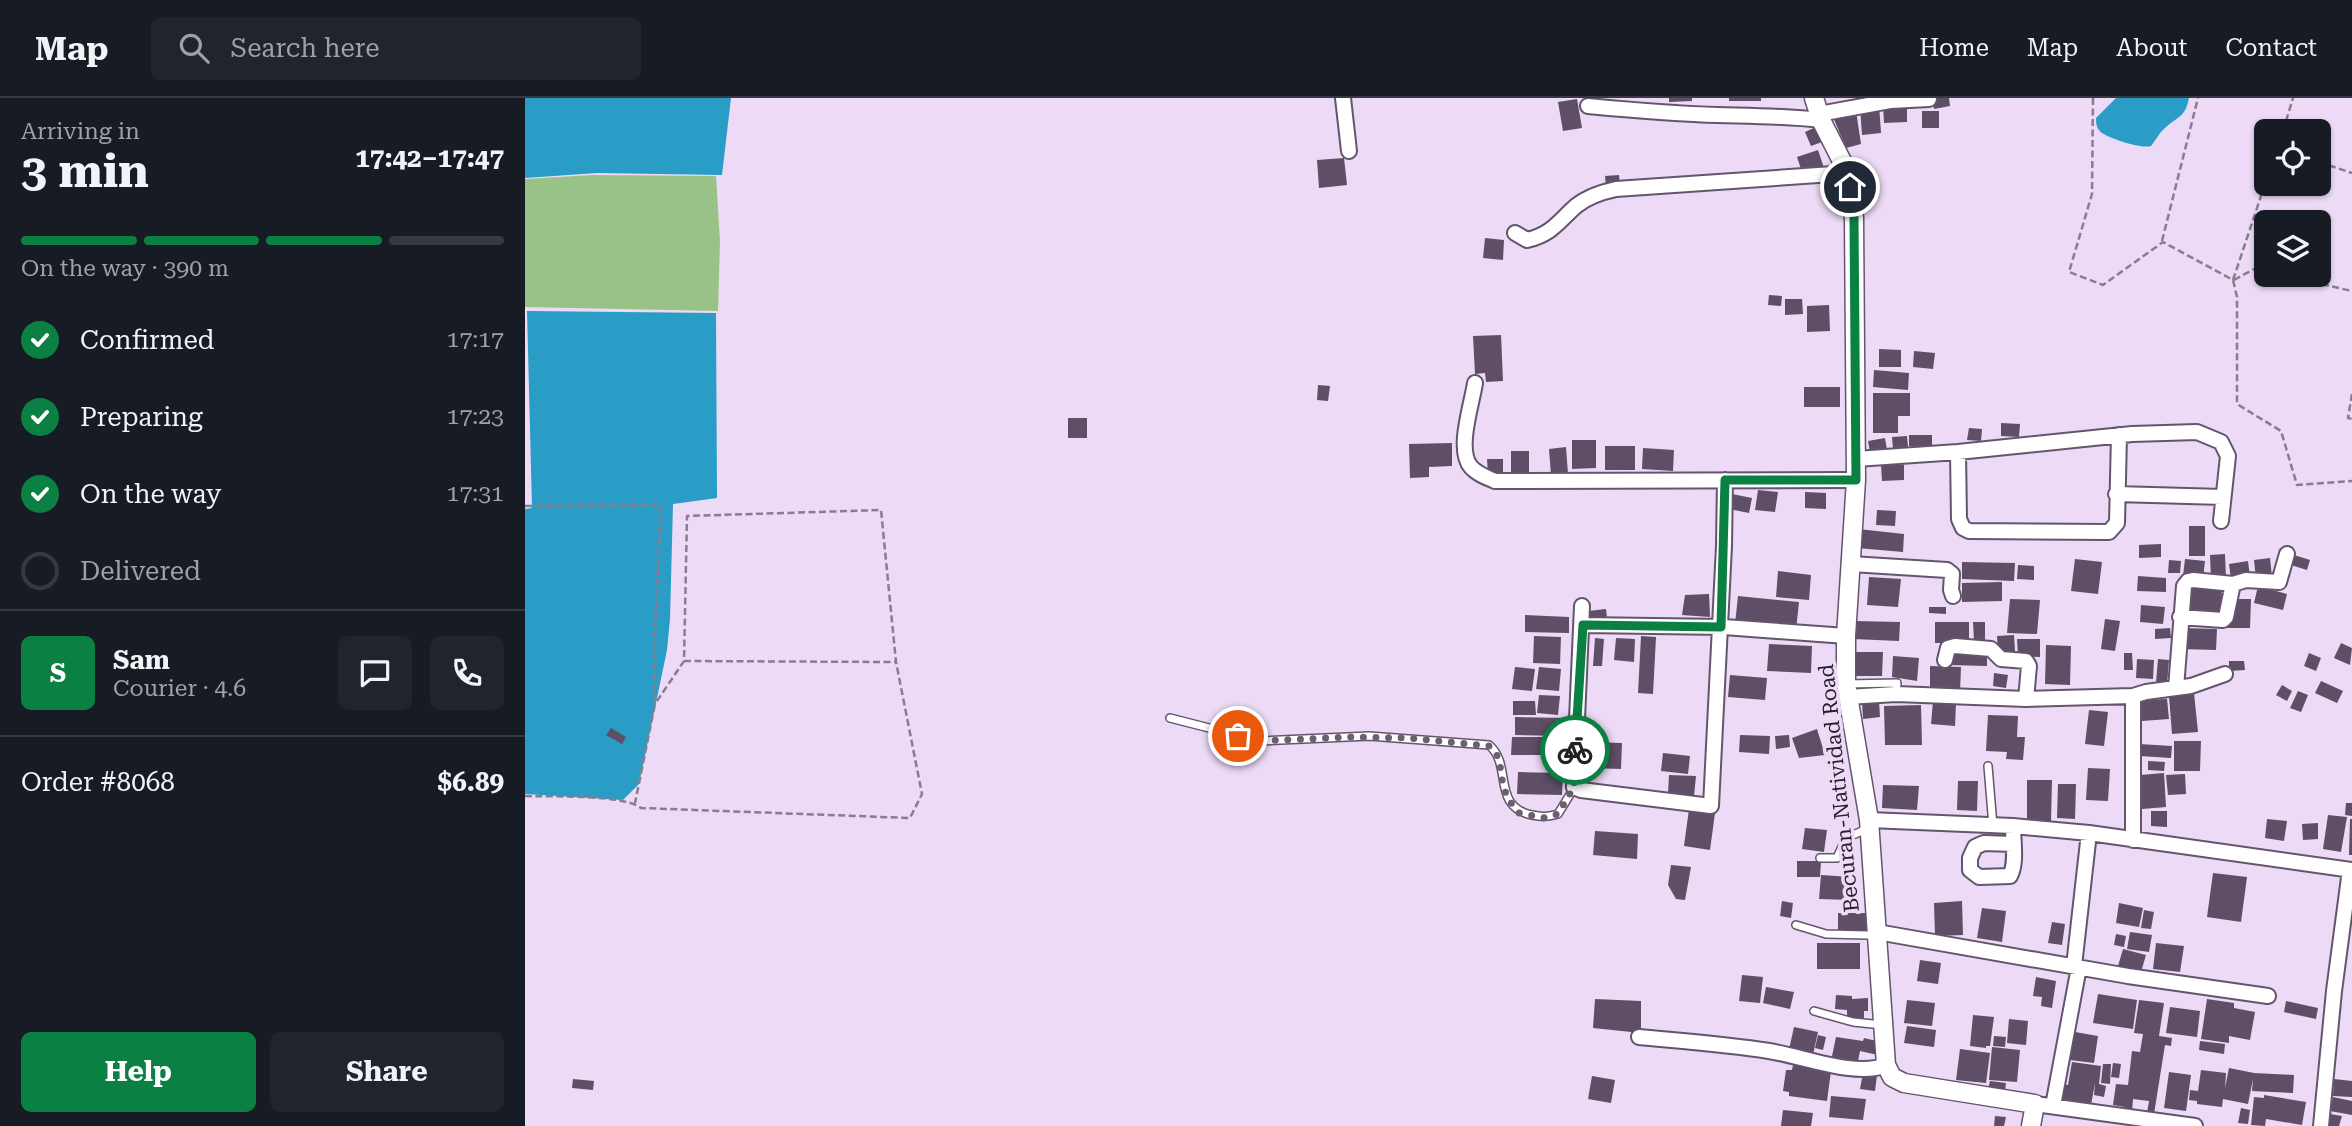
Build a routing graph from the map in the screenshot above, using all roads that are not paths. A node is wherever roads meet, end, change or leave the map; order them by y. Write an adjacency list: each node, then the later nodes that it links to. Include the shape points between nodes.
1 (1343, 98): 5 (street)
2 (1929, 99): 4 (street)
3 (1588, 106): 4 (street, via 1719,116)
4 (1818, 111): 6 (street, Becuran-Natividad Road)
5 (1349, 151)
6 (1848, 173): 7 (street, via 1616,189 1577,205 1553,230 1535,238 1527,240); 11 (street, Becuran-Natividad Road, via 1854,218)
7 (1515, 233)
8 (1475, 383): 12 (street, via 1464,451 1471,467 1495,481)
9 (2119, 435): 10 (street); 14 (street); 15 (street, via 2189,431 2221,442 2228,456)
10 (1958, 452): 11 (street); 14 (street, via 1959,519 1969,531 2109,532 2117,523)
11 (1856, 459): 13 (street, Becuran-Natividad Road)
12 (1725, 480): 13 (street); 24 (street)
13 (1856, 480): 18 (street, Becuran-Natividad Road)
14 (2116, 494): 15 (street)
15 (2223, 496): 16 (street)
16 (2221, 521)
17 (2287, 554): 19 (street, via 2279,582)
18 (1851, 564): 20 (street, via 1947,570 1952,574); 25 (street, Becuran-Natividad Road)
19 (2233, 584): 22 (street, via 2223,620); 22 (street, via 2188,581)
20 (1953, 596)
21 (1583, 606): 23 (street)
22 (2180, 617): 28 (street)
23 (1583, 625): 24 (street); 34 (street)
24 (1721, 627): 25 (street); 34 (street, via 1711,806)
25 (1846, 636): 29 (street, Becuran-Natividad Road)
26 (1945, 660): 31 (street, via 1948,648 1955,646 1991,649 2001,659 2026,661)
27 (2225, 674): 28 (street)
28 (2176, 688): 30 (street)
29 (1847, 690): 31 (street); 35 (street, Becuran-Natividad Road)
30 (2133, 696): 31 (street); 39 (street)
31 (2026, 699)
32 (1170, 718): 34 (lane, via 1260,741 1369,736 1489,746 1499,758 1510,802 1519,813 1545,818 1558,814)
33 (1988, 766): 37 (lane)
34 (1574, 787)
35 (1870, 824): 37 (street); 41 (lane, via 1846,838 1837,858); 44 (street, Becuran-Natividad Road)
36 (2013, 826): 37 (street); 38 (street); 40 (street)
37 (1993, 827)
38 (2089, 833): 39 (street); 45 (street)
39 (2133, 841): 42 (street)
40 (2013, 844)
41 (1819, 858)
42 (2351, 870): 54 (street)
43 (1796, 925): 44 (lane, via 1826,934)
44 (1877, 935): 45 (street); 48 (street, Becuran-Natividad Road)
45 (2077, 967): 46 (street); 51 (street)
46 (2268, 996)
47 (1814, 1011): 48 (lane, via 1853,1023)
48 (1884, 1025): 50 (street, Becuran-Natividad Road)
49 (1639, 1037): 50 (street, via 1771,1051 1873,1070)
50 (1886, 1065): 51 (street, via 1892,1077 1904,1083)
51 (2044, 1105): 52 (street); 53 (street)
52 (2031, 1126)
53 (2195, 1126)
54 (2321, 1126)

